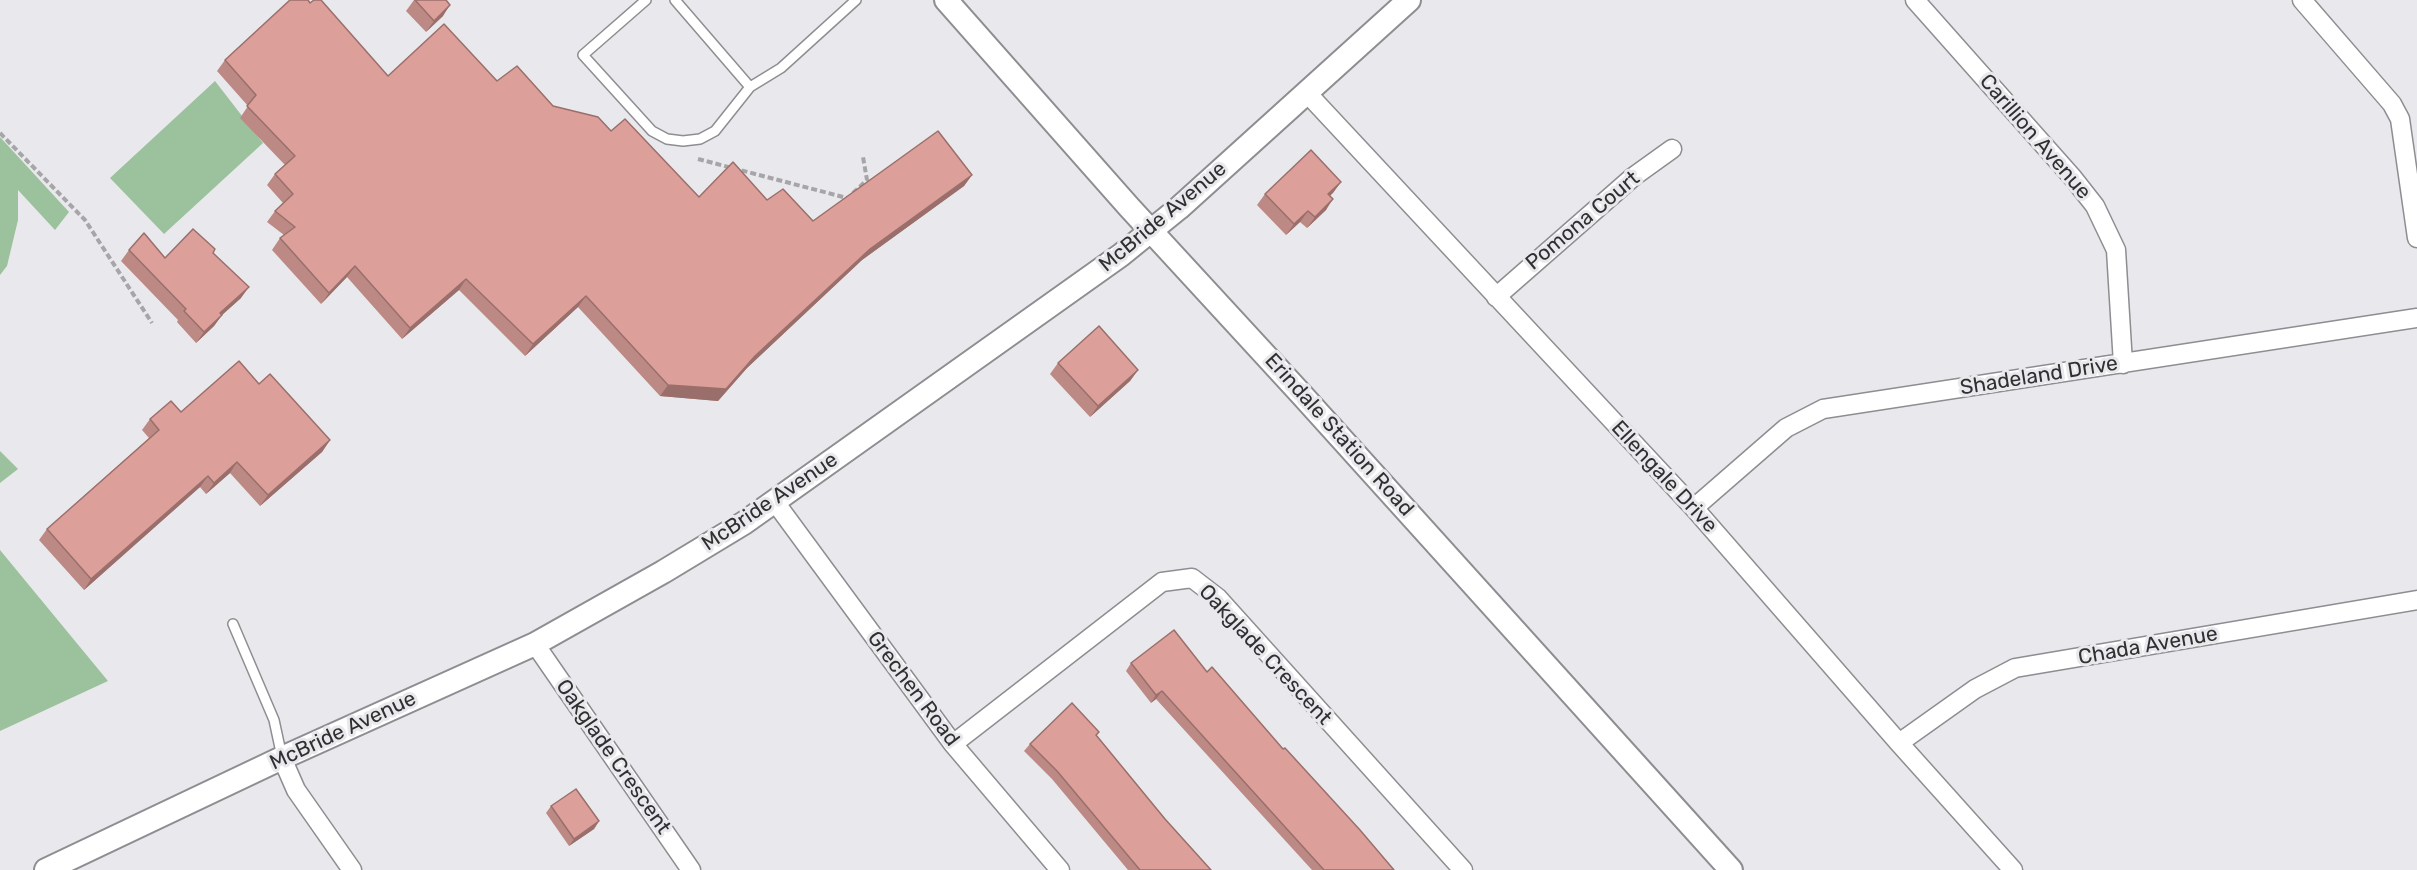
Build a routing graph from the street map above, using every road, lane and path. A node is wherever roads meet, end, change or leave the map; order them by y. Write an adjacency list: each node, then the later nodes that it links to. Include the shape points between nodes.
1 (646, 0): 8 (lane, via 583,55 652,131 675,140 700,139 715,131)
2 (675, 0): 8 (lane)
3 (856, 0): 8 (lane, via 781,68)
4 (946, 0): 14 (street, Erindale Station Road)
5 (1409, 0): 9 (street, McBride Avenue)
6 (1915, 0): 19 (street, Carillion Avenue, via 2095,206 2116,250)
7 (2301, 0): 15 (street, via 2392,104 2400,119)
8 (750, 87)
9 (1307, 93): 14 (street, McBride Avenue); 16 (street, Ellengale Drive)
10 (0, 133): 18 (path, via 85,220)
11 (1672, 149): 16 (street, Pomona Court, via 1633,177)
12 (863, 157): 13 (path, via 867,180 846,199)
13 (698, 159)
14 (1152, 229): 20 (street, McBride Avenue); 33 (street, Erindale Station Road)
15 (2417, 238)
16 (1496, 297): 21 (street, Ellengale Drive)
17 (2417, 318): 19 (street, Shadeland Drive)
18 (152, 323)
19 (2123, 364): 21 (street, Shadeland Drive, via 1823,409 1786,428)
20 (775, 502): 24 (street, McBride Avenue, via 663,572); 25 (street, Grechen Road)
21 (1694, 508): 26 (street, Ellengale Drive)
22 (2417, 600): 26 (street, Chada Avenue, via 2015,668 1975,689)
23 (233, 624): 27 (lane, via 274,720)
24 (535, 644): 27 (street, McBride Avenue); 30 (street, Oakglade Crescent)
25 (953, 744): 31 (street, Grechen Road); 32 (street, Oakglade Crescent, via 1162,582 1192,578 1218,598)
26 (1899, 744): 34 (street, Ellengale Drive)
27 (282, 758): 28 (street, McBride Avenue); 29 (street, via 296,790)
28 (46, 870)
29 (352, 870)
30 (691, 870)
31 (1060, 870)
32 (1463, 870)
33 (1731, 870)
34 (2013, 870)

